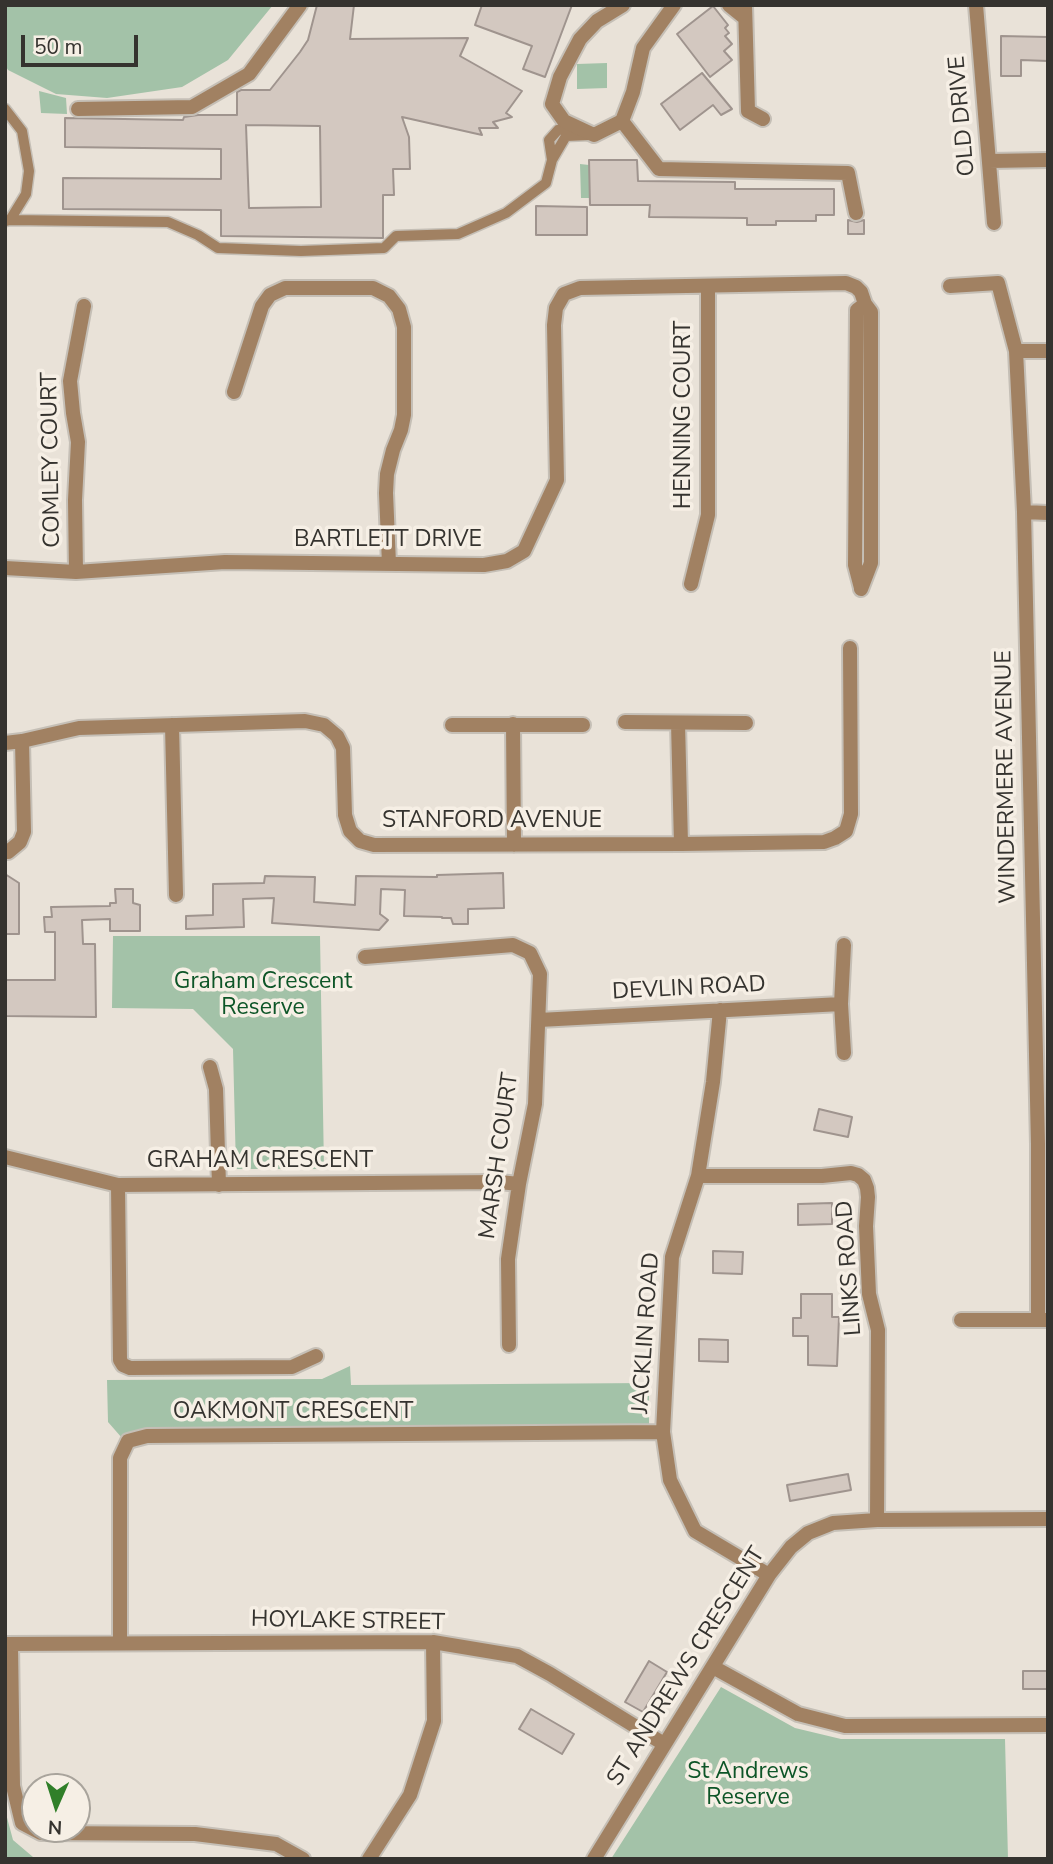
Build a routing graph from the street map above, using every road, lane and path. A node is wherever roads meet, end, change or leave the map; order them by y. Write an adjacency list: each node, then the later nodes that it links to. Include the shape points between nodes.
1 (300, 5): 8 (street, via 248,74 192,107)
2 (623, 5): 11 (street, via 597,21 580,39 560,77 552,104 564,121)
3 (674, 5): 10 (street, via 643,48)
4 (729, 5): 6 (street)
5 (976, 5): 15 (street, OLD DRIVE)
6 (745, 12): 9 (street, via 748,111)
7 (5, 109): 17 (lane, via 22,131 29,171 26,194)
8 (78, 109)
9 (763, 119)
10 (622, 121): 12 (street); 16 (street, via 659,169 848,173)
11 (576, 126): 12 (street); 13 (lane, via 558,130 549,140)
12 (594, 135): 13 (lane, via 566,136)
13 (552, 160): 17 (lane, via 546,183 506,213 458,234 396,236 384,248 218,248 168,222)
14 (1048, 160): 15 (street)
15 (989, 161): 18 (street, OLD DRIVE)
16 (856, 213)
17 (8, 220)
18 (994, 223)
19 (708, 286): 21 (street, BARTLETT DRIVE, via 846,283 861,292); 28 (street, BARTLETT DRIVE, via 580,288 564,294 554,325 557,480 524,551 507,561 484,565); 31 (street, HENNING COURT, via 708,515)
20 (950, 286): 23 (street, WINDERMERE AVENUE, via 998,283)
21 (865, 304): 21 (street, via 871,312 871,564 861,589 855,565 857,310)
22 (84, 306): 30 (street, COMLEY COURT, via 69,382 78,442)
23 (1016, 351): 24 (street); 26 (street, WINDERMERE AVENUE)
24 (1048, 351)
25 (234, 392): 28 (street, via 262,306 270,295 285,288 373,288 389,296 404,327 404,415 387,474)
26 (1024, 512): 27 (street); 53 (street, WINDERMERE AVENUE)
27 (1048, 513)
28 (389, 564): 30 (street, BARTLETT DRIVE, via 225,562)
29 (5, 568): 30 (street, BARTLETT DRIVE)
30 (76, 572)
31 (691, 584)
32 (850, 648): 42 (street, STANFORD AVENUE, via 851,814 846,831 824,842)
33 (625, 722): 34 (street)
34 (678, 723): 35 (street); 42 (street)
35 (746, 723)
36 (452, 724): 37 (street)
37 (513, 724): 39 (street); 43 (street)
38 (172, 725): 40 (street, STANFORD AVENUE, via 79,728); 43 (street, STANFORD AVENUE, via 305,721 324,725 343,748 345,815 350,831 360,841 374,845); 45 (street)
39 (583, 725)
40 (22, 741): 41 (street, STANFORD AVENUE); 44 (street, via 24,832 20,842)
41 (5, 743)
42 (681, 844): 43 (street, STANFORD AVENUE)
43 (514, 845)
44 (5, 852)
45 (176, 895)
46 (844, 945): 48 (street)
47 (365, 957): 50 (street, MARSH COURT, via 513,945 530,953 540,974)
48 (841, 1004): 49 (street, DEVLIN ROAD); 51 (street)
49 (720, 1010): 50 (street, DEVLIN ROAD); 55 (street, JACKLIN ROAD)
50 (539, 1020): 56 (street, MARSH COURT, via 535,1104)
51 (844, 1053)
52 (209, 1067): 58 (street, via 216,1088)
53 (1043, 1144): 60 (street, WINDERMERE AVENUE)
54 (5, 1157): 57 (street, GRAHAM CRESCENT)
55 (698, 1176): 63 (street, JACKLIN ROAD, via 672,1257); 65 (street, LINKS ROAD, via 851,1174 864,1180 869,1294 878,1331)
56 (519, 1184): 58 (street, GRAHAM CRESCENT); 61 (street, MARSH COURT, via 508,1259)
57 (118, 1185): 58 (street, GRAHAM CRESCENT); 62 (street, via 123,1365 292,1367)
58 (219, 1185)
59 (961, 1320): 60 (street)
60 (1043, 1320)
61 (509, 1345)
62 (316, 1356)
63 (663, 1432): 66 (street, JACKLIN ROAD, via 670,1480 695,1531); 68 (street, OAKMONT CRESCENT, via 148,1436 128,1441 120,1458)
64 (1048, 1519): 65 (street, ST ANDREWS CRESCENT)
65 (877, 1520): 66 (street, ST ANDREWS CRESCENT, via 833,1523 808,1533)
66 (769, 1575): 70 (street, ST ANDREWS CRESCENT)
67 (433, 1642): 68 (street, HOYLAKE STREET); 72 (street, HOYLAKE STREET, via 517,1657); 74 (street, via 434,1721 410,1795)
68 (120, 1643): 69 (street, HOYLAKE STREET)
69 (8, 1644): 73 (street, via 13,1786 22,1823 41,1833 195,1834 276,1844)
70 (713, 1667): 71 (street, via 798,1714 845,1726); 72 (street, ST ANDREWS CRESCENT)
71 (1048, 1725)
72 (664, 1744): 75 (street, ST ANDREWS CRESCENT)
73 (303, 1859)
74 (369, 1859)
75 (594, 1859)

